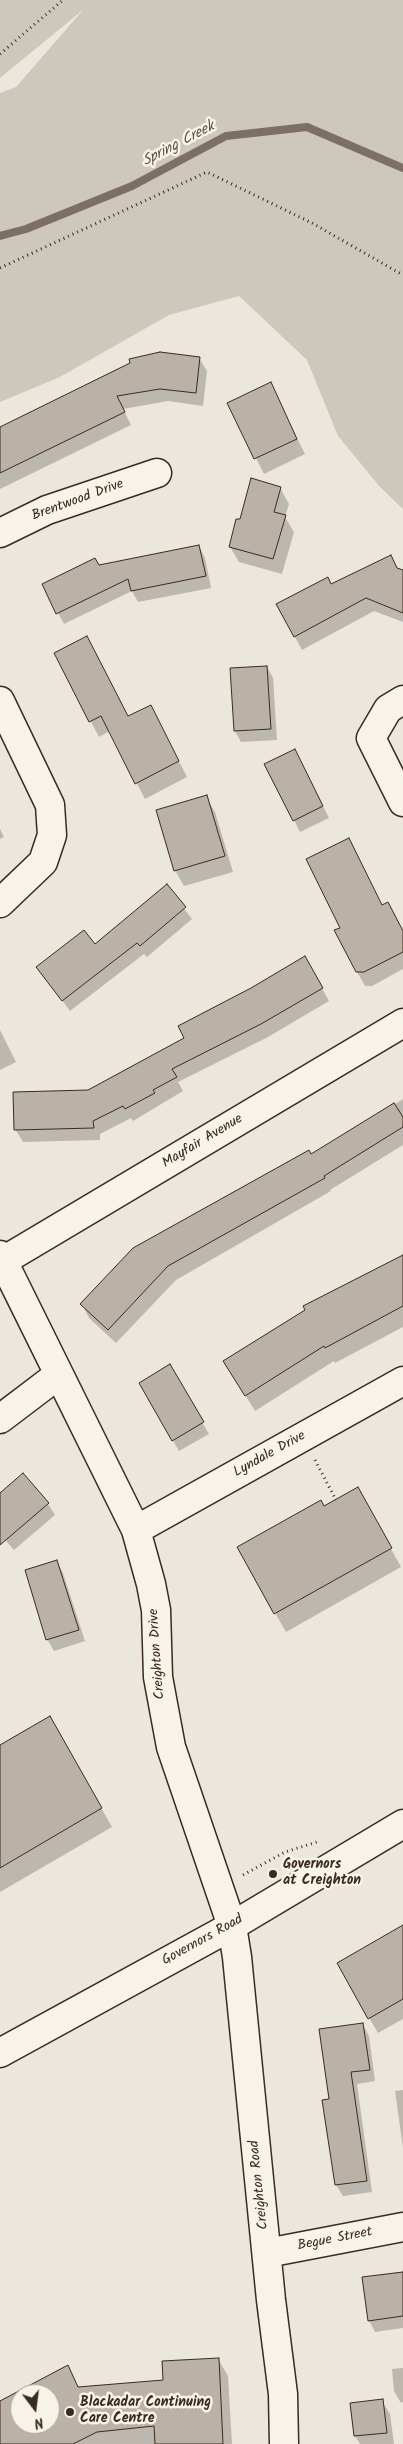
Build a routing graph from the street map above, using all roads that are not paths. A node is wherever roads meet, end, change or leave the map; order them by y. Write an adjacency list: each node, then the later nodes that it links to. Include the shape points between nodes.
1 (157, 473): 2 (street, Brentwood Drive, via 48,510)
2 (0, 533)
3 (0, 701): 6 (street, via 50,806 52,835 43,862)
4 (395, 704): 5 (street, via 371,738)
5 (403, 802)
6 (0, 903)
7 (403, 1023): 8 (street, Mayfair Avenue)
8 (1, 1258): 9 (street, Creighton Drive)
9 (58, 1376): 11 (street); 12 (street, Creighton Drive)
10 (403, 1380): 12 (street, Lyndale Drive)
11 (0, 1419)
12 (136, 1530): 14 (street, Creighton Drive, via 156,1610 158,1677 171,1747)
13 (403, 1824): 14 (street, Governors Road)
14 (232, 1926): 15 (street, Governors Road); 17 (street, Creighton Road)
15 (0, 2054)
16 (403, 2226): 17 (street, Begue Street)
17 (267, 2253): 18 (street, Creighton Road, via 283,2394)
18 (284, 2444)

